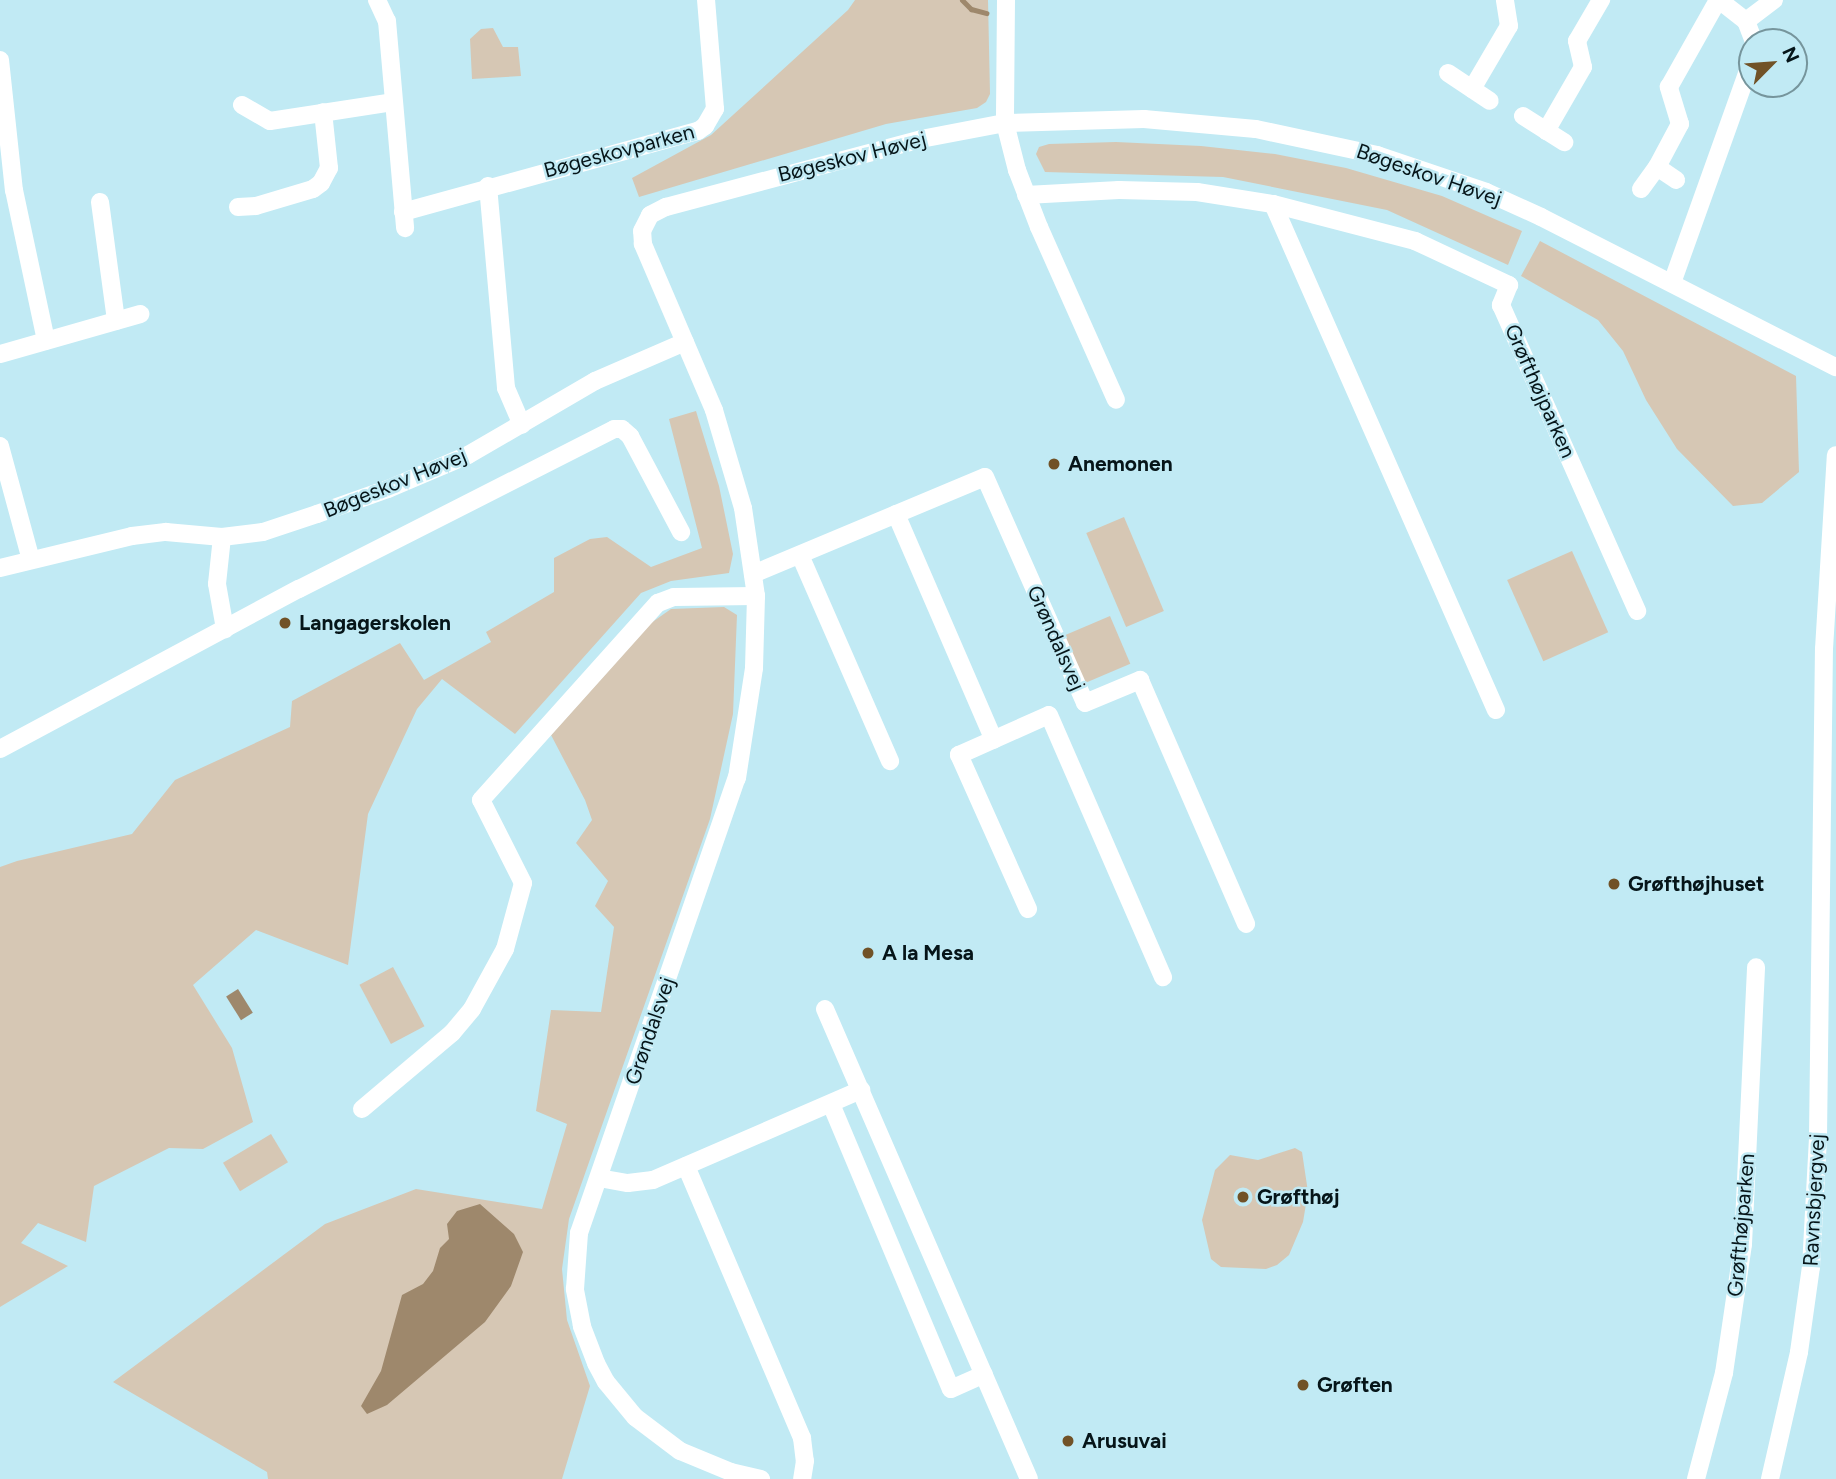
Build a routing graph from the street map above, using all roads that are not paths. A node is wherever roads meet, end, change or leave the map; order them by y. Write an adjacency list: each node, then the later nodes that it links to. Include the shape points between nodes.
1 (377, 0): 15 (street, Bøgeskovparken, via 387,21)
2 (706, 0): 24 (street, Bøgeskovparken, via 715,109 705,126)
3 (1006, 0): 19 (street)
4 (1505, 0): 12 (street, via 1509,26)
5 (1601, 0): 20 (street, via 1577,41 1583,67)
6 (1718, 0): 8 (street); 22 (street, via 1669,87 1681,124)
7 (1774, 0): 8 (street)
8 (1746, 21): 9 (street)
9 (1749, 28)
10 (0, 60): 33 (street, via 14,190)
11 (1448, 73): 12 (street)
12 (1472, 89): 14 (street)
13 (1738, 98): 30 (street)
14 (1490, 101)
15 (393, 102): 17 (street); 24 (street, Bøgeskovparken, via 404,220)
16 (242, 105): 17 (street, via 270,121)
17 (323, 113): 29 (street, via 328,168 321,183 257,206)
18 (1523, 116): 20 (street)
19 (1005, 123): 26 (street); 30 (street, Bøgeskov Høvej, via 1144,119 1256,129 1332,144 1486,192); 34 (street, Bøgeskov Høvej, via 908,142 650,215 642,231 643,244)
20 (1546, 131): 21 (street)
21 (1564, 142)
22 (1657, 167): 23 (street); 25 (street)
23 (1676, 180)
24 (488, 186): 38 (street, via 506,388)
25 (1641, 189)
26 (1026, 195): 28 (street, Grøfthøjparken, via 1197,192); 37 (street)
27 (100, 202): 32 (street)
28 (1273, 204): 49 (street, Grøfthøjparken, via 1415,241 1509,285 1501,304); 51 (street)
29 (238, 207)
30 (1672, 283): 36 (street, Bøgeskov Høvej)
31 (140, 314): 32 (street)
32 (116, 321): 33 (street)
33 (46, 341): 35 (street)
34 (685, 342): 38 (street, Bøgeskov Høvej, via 595,381); 47 (street, Grøndalsvej, via 732,465)
35 (0, 354)
36 (1836, 367)
37 (1116, 400)
38 (522, 425): 43 (street, Bøgeskov Høvej, via 468,455 388,489 263,532)
39 (0, 446): 45 (street)
40 (1836, 455): 70 (street, Ravnsbjergvej, via 1824,649 1818,1137 1811,1267 1799,1352)
41 (896, 514): 44 (street, Grøndalsvej); 52 (street); 56 (street, Grøndalsvej, via 985,477 1085,703 1140,680)
42 (681, 532): 50 (street, Bøgeskov Høvej, via 630,436 614,429)
43 (222, 537): 45 (street, Bøgeskov Høvej, via 166,532 132,536); 50 (street, via 217,584)
44 (800, 555): 47 (street, Grøndalsvej); 54 (street)
45 (32, 560): 46 (street, Bøgeskov Høvej)
46 (0, 568)
47 (753, 574): 48 (street, Grøndalsvej)
48 (755, 596): 62 (street, via 674,597 657,603 481,800 523,883 505,949 472,1009 452,1033); 64 (street, Grøndalsvej, via 754,668 737,778)
49 (1637, 611)
50 (225, 629): 53 (street, Bøgeskov Høvej)
51 (1496, 710)
52 (994, 740): 55 (street, Grøndalsvej, via 959,755); 58 (street, Grøndalsvej, via 1049,715)
53 (0, 750)
54 (890, 761)
55 (1028, 909)
56 (1246, 924)
57 (1756, 967): 69 (street, Grøfthøjparken, via 1743,1244 1724,1373)
58 (1163, 977)
59 (825, 1009): 60 (street)
60 (861, 1090): 61 (street); 65 (street)
61 (831, 1104): 63 (street); 65 (street, via 951,1389)
62 (362, 1109)
63 (685, 1166): 64 (street, via 640,1183); 67 (street, via 802,1438)
64 (598, 1178): 66 (street, Grøndalsvej, via 579,1233 575,1289 587,1343 606,1382 635,1417 666,1443 709,1465)
65 (984, 1374): 68 (street)
66 (761, 1479)
67 (802, 1479)
68 (1029, 1479)
69 (1696, 1479)
70 (1770, 1479)

